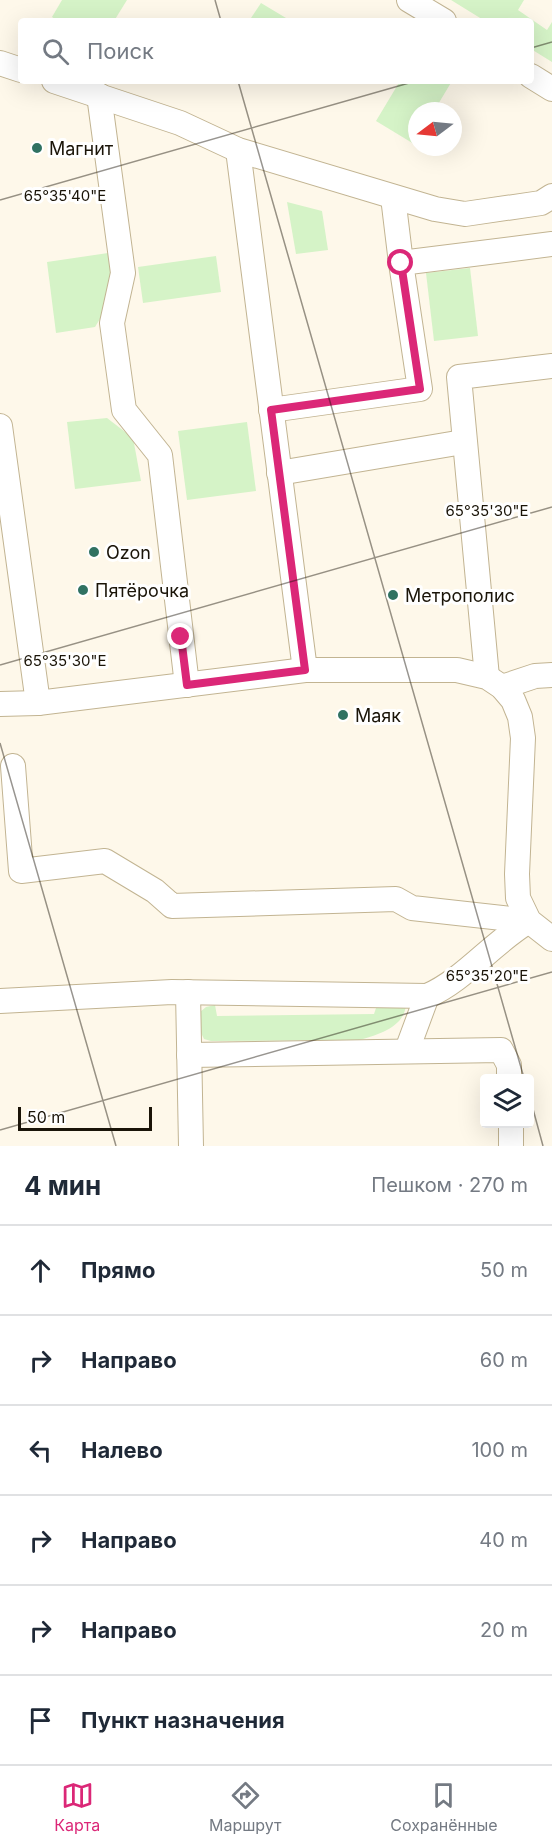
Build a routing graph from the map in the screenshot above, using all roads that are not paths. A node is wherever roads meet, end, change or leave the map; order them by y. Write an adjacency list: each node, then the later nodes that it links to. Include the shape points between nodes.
1 (409, 0): 2 (street)
2 (439, 18)
3 (0, 63): 4 (street)
4 (18, 69)
5 (534, 78): 7 (street)
6 (63, 84): 8 (street)
7 (552, 89)
8 (99, 96): 9 (street, via 180,123); 22 (street, via 123,273 112,322 124,411 160,456)
9 (238, 150): 10 (street); 15 (street)
10 (393, 196): 11 (street, via 465,214 541,202); 13 (street)
11 (552, 196)
12 (552, 244): 13 (street)
13 (401, 263): 15 (street, via 420,389)
14 (552, 366): 17 (street, via 459,376)
15 (271, 410): 18 (street)
16 (0, 426): 23 (street)
17 (464, 442): 18 (street); 21 (street)
18 (279, 473): 19 (street)
19 (305, 670): 21 (street, via 457,670); 22 (street)
20 (552, 675): 21 (street)
21 (495, 682): 26 (street, via 513,700 523,738 517,874 518,898)
22 (187, 685): 23 (street)
23 (38, 703): 24 (street)
24 (0, 704)
25 (13, 765): 26 (street, via 21,871 105,861 172,906 396,899 412,908)
26 (529, 921): 27 (street); 29 (street, via 509,933 452,982)
27 (552, 939)
28 (188, 992): 29 (street); 30 (street); 32 (street)
29 (427, 996): 31 (street)
30 (0, 1001)
31 (407, 1050): 32 (street); 33 (street, via 501,1050)
32 (189, 1055): 35 (street)
33 (509, 1074)
34 (511, 1128): 36 (street)
35 (191, 1146)
36 (511, 1146)

